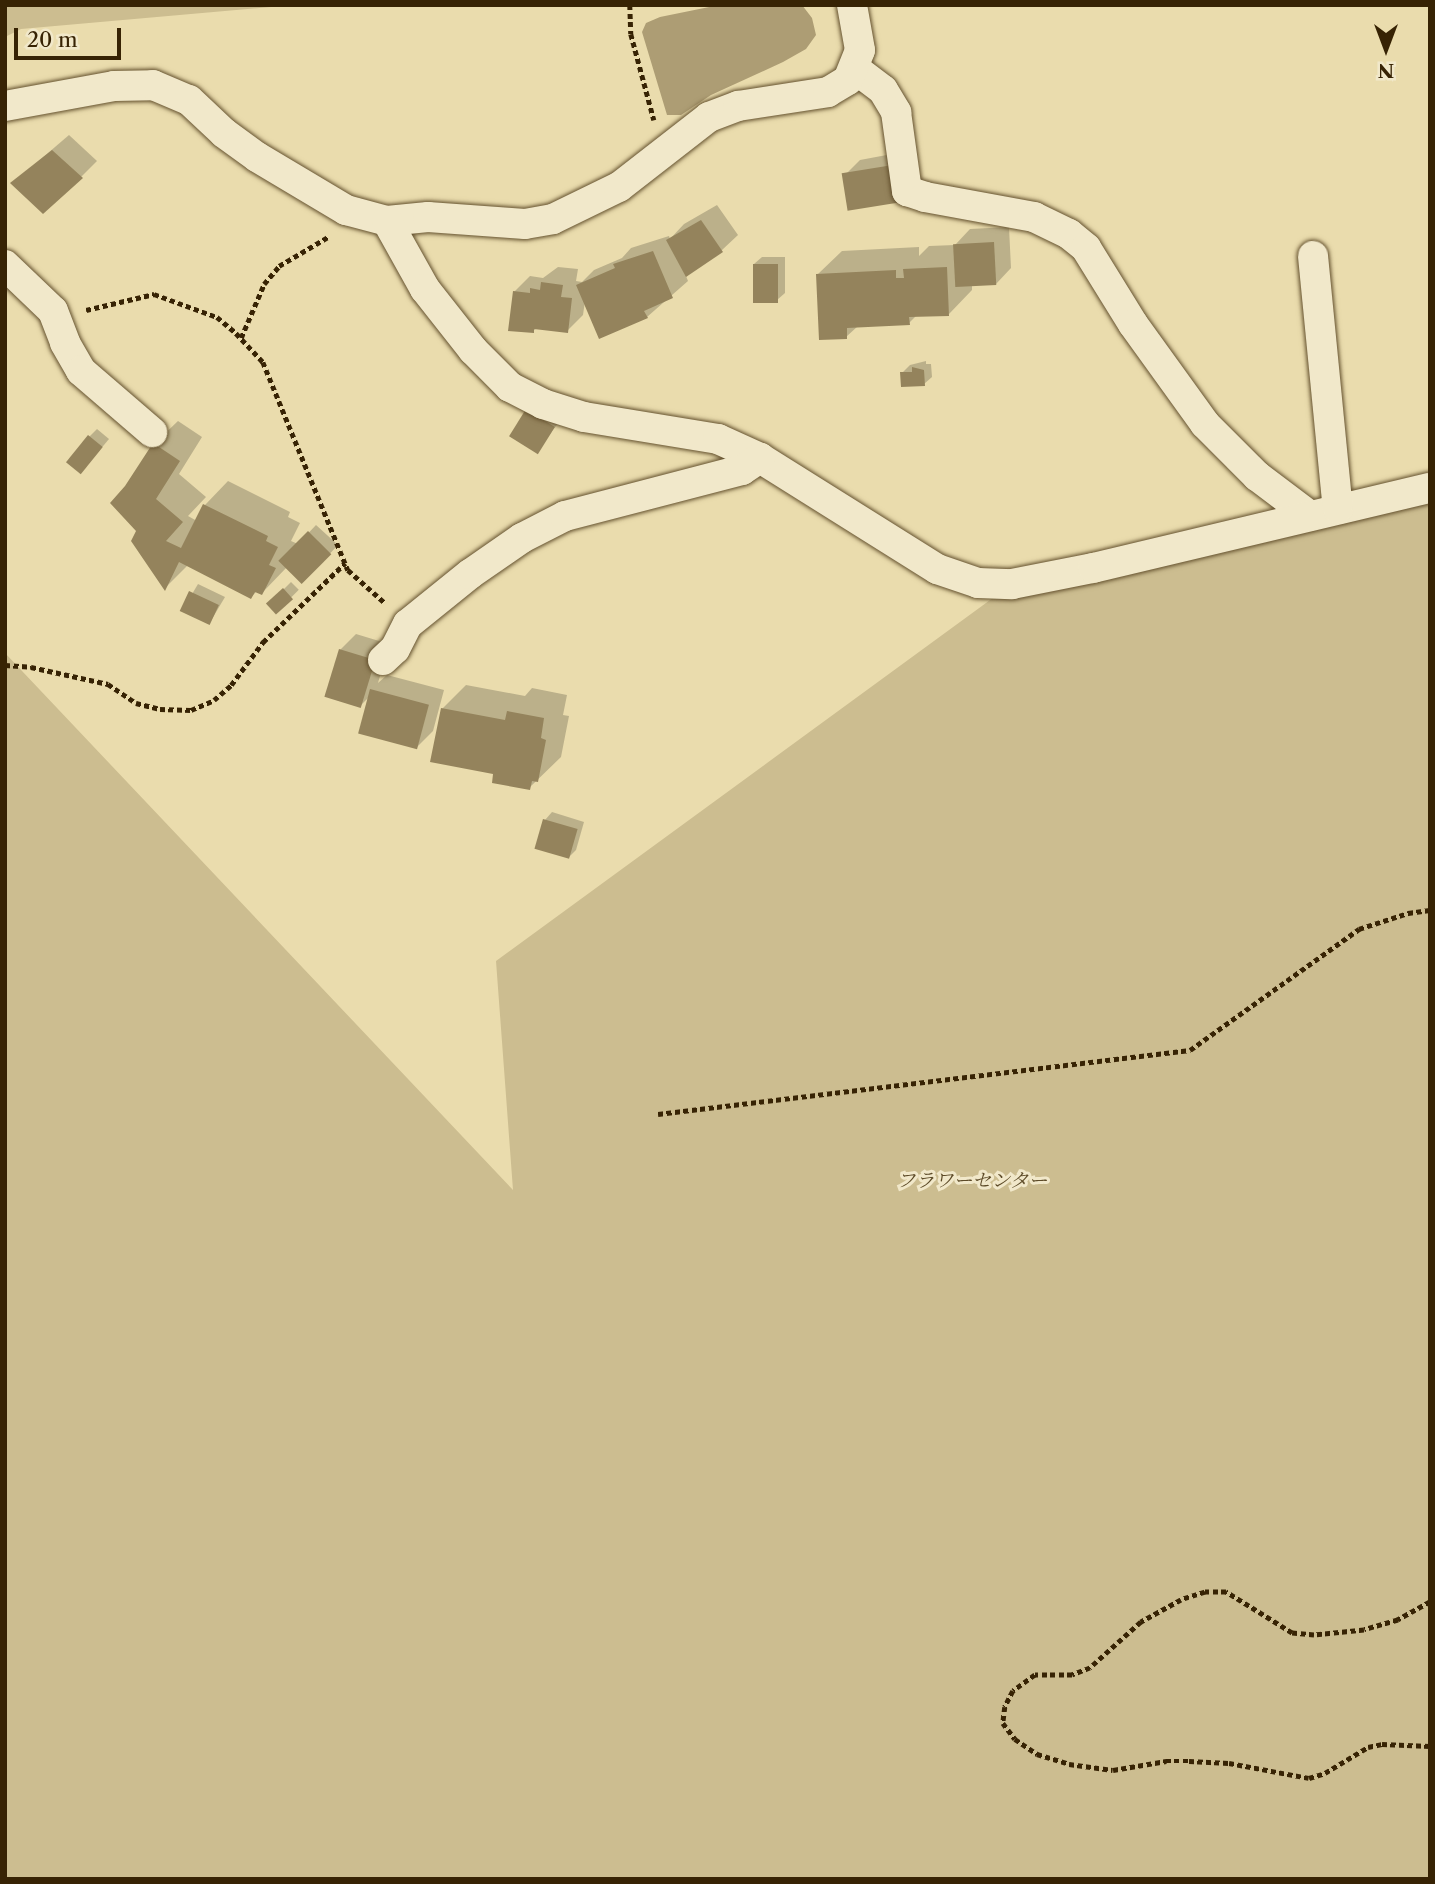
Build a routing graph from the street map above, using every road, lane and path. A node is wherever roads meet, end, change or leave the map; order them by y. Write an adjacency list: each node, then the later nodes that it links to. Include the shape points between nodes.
1 (630, 5): 5 (path, via 631,34)
2 (852, 5): 3 (street, via 860,50)
3 (854, 68): 5 (street, via 848,80 828,92 738,106 709,117); 15 (street, via 883,90 897,112 907,191 1034,217 1069,234 1086,248 1133,324 1205,424 1257,476)
4 (5, 106): 6 (street, via 114,86 169,89 189,100 257,157 346,210)
5 (662, 151): 6 (street, via 619,187 553,219 524,224)
6 (374, 218): 10 (path, via 304,249 279,267 264,284); 12 (street, via 473,350 510,387 584,417 718,439)
7 (1313, 256): 14 (street)
8 (5, 265): 9 (street, via 53,311)
9 (58, 325): 10 (path, via 88,309 155,294 217,317); 11 (street, via 81,371)
10 (241, 338): 16 (path, via 263,362)
11 (152, 432)
12 (760, 458): 15 (street, via 937,569 978,583 1012,584); 18 (street, via 742,470 565,516 522,538 408,624 395,649)
13 (1430, 488): 14 (street)
14 (1338, 509): 15 (street)
15 (1310, 516)
16 (345, 563): 17 (path, via 386,604); 19 (path, via 263,642 231,685 214,700 191,709 160,709 136,703 108,684)
17 (380, 613)
18 (383, 660)
19 (5, 665)
20 (1430, 910): 21 (path, via 1359,929 1190,1050)
21 (659, 1114)
22 (1430, 1602): 24 (path, via 1398,1620 1364,1630 1314,1634 1292,1633 1226,1592 1206,1592 1141,1622 1090,1668 1072,1675 1035,1675 1013,1691 1003,1723 1015,1739 1038,1754 1113,1770 1189,1761 1309,1777 1325,1773 1368,1747)
23 (1430, 1741): 24 (path)
24 (1421, 1746): 25 (path)
25 (1430, 1746)

